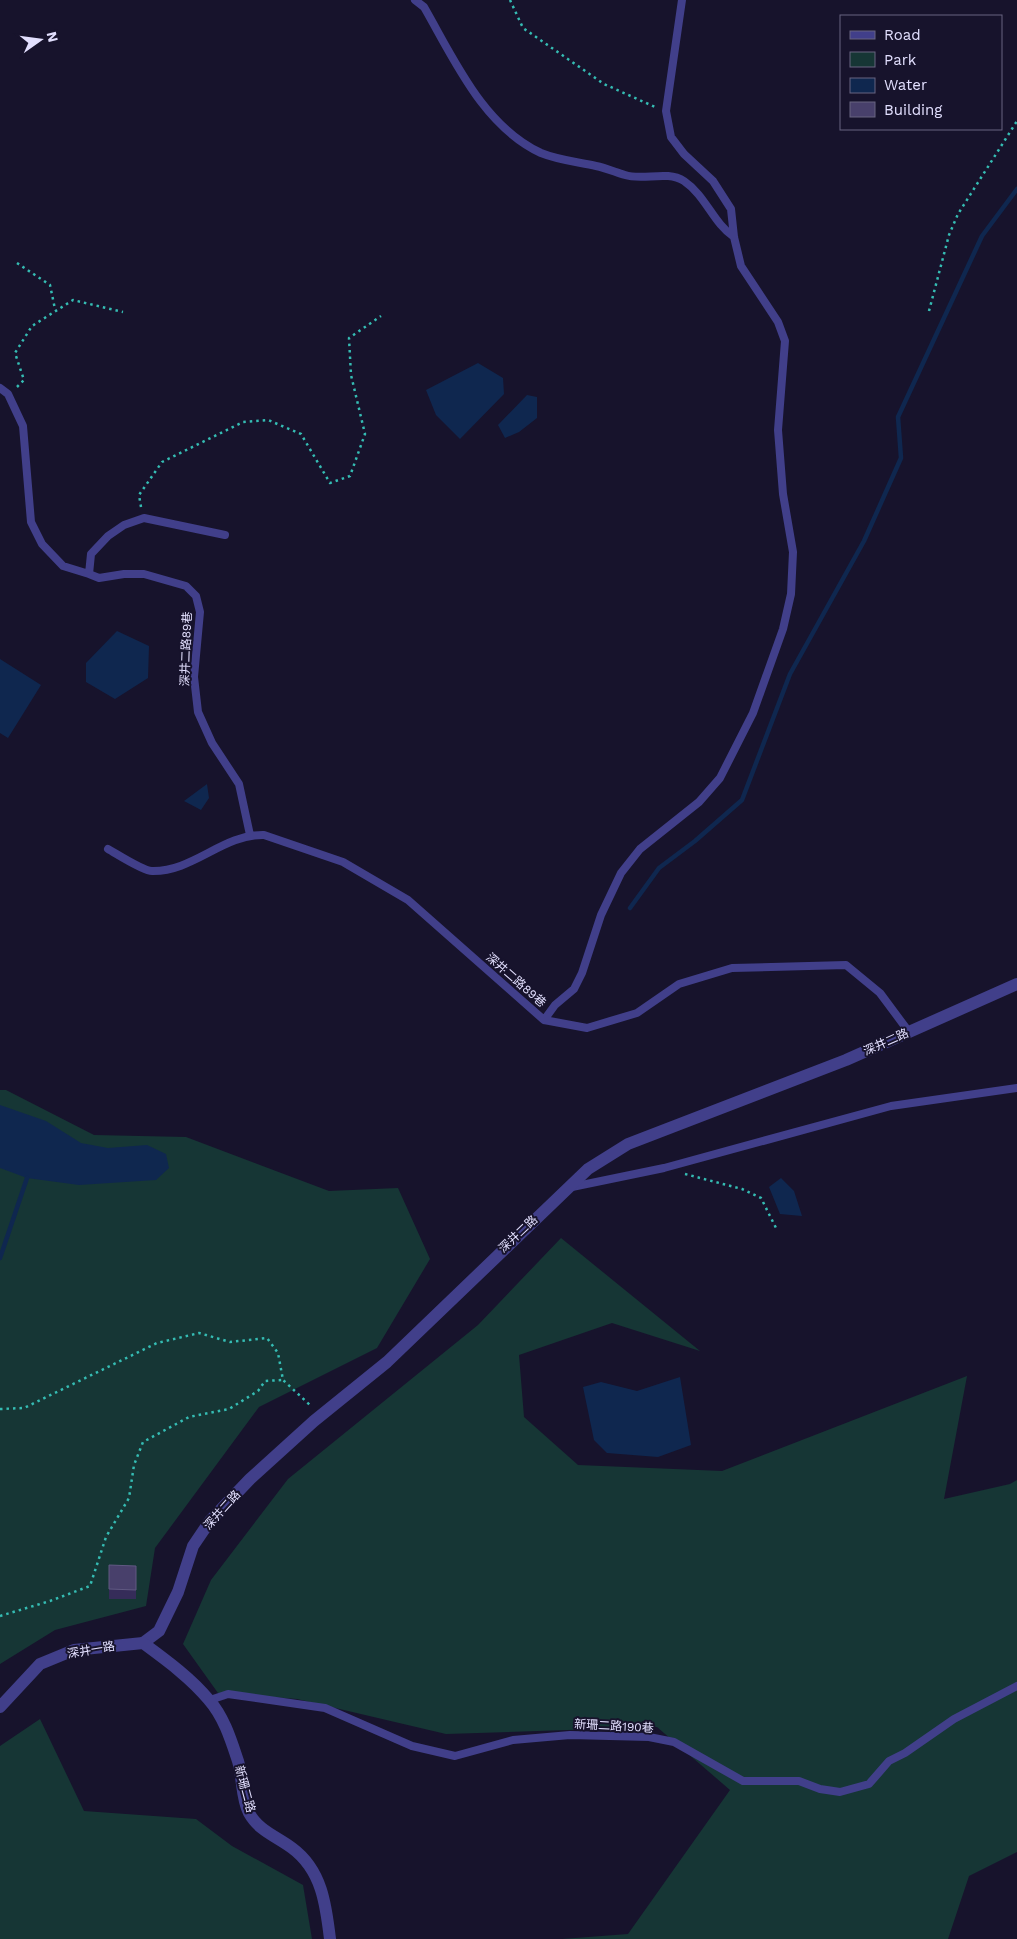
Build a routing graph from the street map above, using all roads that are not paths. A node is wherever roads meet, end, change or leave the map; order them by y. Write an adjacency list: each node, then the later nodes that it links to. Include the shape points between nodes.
1 (415, 0): 3 (lane, via 424,8 475,95 511,134 541,153 636,178 671,176 683,181 703,198 725,231)
2 (682, 0): 3 (lane, via 666,111 671,137 713,181 731,208)
3 (734, 237): 10 (lane, via 742,266 778,322 785,341 778,430 783,494 793,552 791,594 783,629 753,713 720,778 699,802 640,849 621,873 601,915 574,989 555,1005)
4 (0, 388): 6 (lane, 深井二路89巷, via 8,394 23,426 32,522 42,544 63,566)
5 (225, 536): 6 (lane, via 144,518 124,525 108,536 91,554)
6 (89, 574): 7 (lane, 深井二路89巷, via 99,578 144,574 186,586 196,596 200,612 194,677 198,712 212,743 239,784)
7 (250, 835): 8 (lane, 深井二路89巷, via 234,839 179,866 150,872); 10 (lane, 深井二路89巷, via 264,835 343,862 408,900)
8 (108, 849)
9 (1017, 984): 11 (street, 深井二路)
10 (544, 1020): 11 (lane, 深井二路89巷, via 587,1028 637,1013 679,984 732,968 846,965 880,993)
11 (908, 1032): 13 (street, 深井二路, via 846,1060 628,1144 588,1169)
12 (1017, 1088): 13 (lane, via 891,1106 664,1168)
13 (567, 1188): 14 (street, 深井二路, via 387,1362 321,1415 250,1479 210,1521 193,1546 178,1592 159,1631)
14 (143, 1644): 16 (street, 新珊二路, via 164,1658); 17 (street, 深井一路, via 74,1650 40,1664)
15 (1017, 1686): 16 (lane, 新珊二路190巷, via 954,1719 905,1754 889,1761 869,1784 840,1792 799,1781 743,1781 674,1742 649,1737 570,1735 513,1740 455,1756 412,1746 325,1708 228,1694)
16 (210, 1700): 18 (street, 新珊二路, via 229,1733 248,1812 260,1829 308,1861 318,1880 328,1915)
17 (0, 1706)
18 (330, 1939)

